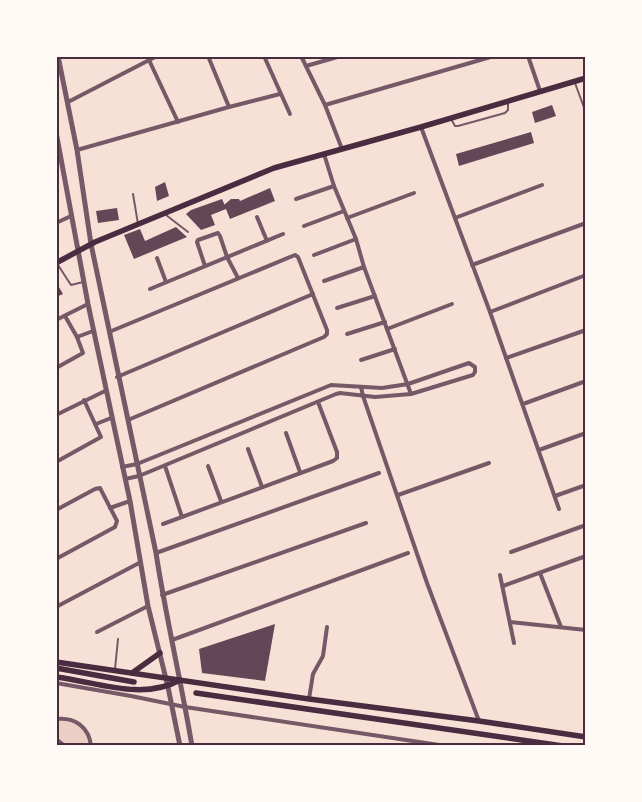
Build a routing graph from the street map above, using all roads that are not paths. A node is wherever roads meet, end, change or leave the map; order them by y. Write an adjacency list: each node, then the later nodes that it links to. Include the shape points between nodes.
1 (58, 56): 16 (street)
2 (157, 56): 9 (street)
3 (208, 56): 17 (street)
4 (264, 56): 14 (street)
5 (302, 56): 10 (street)
6 (341, 56): 10 (street)
7 (494, 56): 18 (street)
8 (528, 56): 13 (street)
9 (149, 60): 16 (street); 22 (street)
10 (306, 66): 18 (street)
11 (586, 78): 12 (main road)
12 (574, 81): 13 (main road); 19 (lane)
13 (540, 90): 15 (main road)
14 (280, 94): 17 (street); 20 (street)
15 (508, 101): 21 (main road); 21 (lane, via 505,113 458,126)
16 (68, 102): 26 (street)
17 (229, 106): 22 (street)
18 (324, 106): 25 (street)
19 (586, 113)
20 (290, 114)
21 (449, 117): 23 (main road)
22 (178, 122): 26 (street)
23 (421, 127): 25 (main road); 39 (street)
24 (56, 132): 28 (street)
25 (342, 149): 27 (main road)
26 (77, 150): 48 (street)
27 (324, 154): 30 (street); 35 (main road, via 274,168)
28 (58, 156): 36 (street)
29 (542, 185): 39 (street)
30 (334, 186): 33 (street); 34 (street)
31 (414, 193): 38 (street)
32 (133, 194): 42 (lane)
33 (296, 199)
34 (344, 211): 38 (street); 43 (street)
35 (164, 214): 42 (main road); 44 (lane)
36 (71, 216): 40 (street); 49 (street)
37 (257, 217): 47 (street)
38 (347, 218): 46 (street)
39 (455, 218): 54 (street)
40 (56, 223)
41 (586, 223): 54 (street)
42 (138, 224): 48 (main road)
43 (304, 226)
44 (188, 232)
45 (283, 234): 47 (street)
46 (356, 239): 50 (street); 56 (street)
47 (267, 241): 51 (street)
48 (90, 244): 49 (main road); 75 (street)
49 (78, 250): 53 (main road); 60 (street)
50 (314, 255)
51 (227, 257): 55 (street); 55 (street, via 218,233 198,240); 58 (street)
52 (157, 258): 61 (street)
53 (56, 263): 60 (lane, via 71,285)
54 (472, 265): 68 (street)
55 (205, 266): 61 (street)
56 (364, 267): 59 (street); 64 (street)
57 (586, 275): 68 (street)
58 (238, 278): 63 (street, via 295,255); 75 (street)
59 (324, 281)
60 (84, 282): 65 (street)
61 (166, 282): 62 (street)
62 (150, 289)
63 (313, 294): 82 (street); 94 (street, via 327,334)
64 (375, 296): 67 (street); 71 (street)
65 (88, 304): 69 (street); 73 (street)
66 (452, 304): 72 (street)
67 (337, 308)
68 (490, 312): 79 (street)
69 (65, 316): 70 (street); 77 (street)
70 (56, 320)
71 (384, 322): 72 (street); 76 (street)
72 (387, 329): 78 (street)
73 (93, 330): 77 (street); 86 (street)
74 (586, 330): 79 (street)
75 (110, 332): 82 (street)
76 (347, 334)
77 (77, 337): 81 (street, via 83,352)
78 (395, 349): 80 (street); 84 (street)
79 (506, 358): 91 (street)
80 (361, 360)
81 (56, 368)
82 (118, 377): 94 (street)
83 (586, 381): 91 (street)
84 (408, 384): 85 (street); 87 (street); 87 (street, via 469,363 475,367 473,375)
85 (362, 387): 88 (street); 102 (street, via 331,385)
86 (105, 391): 89 (street); 93 (street)
87 (411, 394): 88 (street)
88 (363, 396): 90 (street, via 340,393); 112 (street)
89 (84, 400): 92 (street); 95 (street)
90 (318, 402): 103 (street); 106 (street, via 337,458)
91 (523, 404): 99 (street)
92 (56, 415)
93 (111, 418): 95 (street); 105 (street)
94 (128, 420): 102 (street)
95 (96, 424): 100 (street, via 101,435 99,440)
96 (286, 433): 106 (street)
97 (586, 433): 99 (street)
98 (248, 449): 111 (street)
99 (539, 450): 113 (street)
100 (56, 462)
101 (490, 463): 112 (street)
102 (136, 464): 105 (street); 108 (street)
103 (165, 466): 108 (street); 119 (street)
104 (208, 466): 115 (street)
105 (122, 468): 109 (street)
106 (300, 472): 111 (street)
107 (378, 473): 124 (street)
108 (139, 476): 109 (street); 124 (street)
109 (125, 479): 114 (street)
110 (586, 485): 113 (street)
111 (262, 487): 115 (street)
112 (398, 495): 158 (street)
113 (555, 496): 117 (street)
114 (130, 501): 116 (street); 128 (street)
115 (221, 502): 119 (street)
116 (110, 508): 118 (street, via 98,488); 127 (street, via 117,521 115,527)
117 (559, 509)
118 (56, 510)
119 (182, 517): 121 (street)
120 (366, 523): 132 (street)
121 (163, 524)
122 (586, 525): 123 (street)
123 (511, 552)
124 (156, 553): 132 (street)
125 (408, 554): 141 (street)
126 (586, 556): 129 (street)
127 (56, 559)
128 (139, 563): 133 (street); 134 (street)
129 (540, 573): 131 (street); 137 (street)
130 (500, 575): 131 (street)
131 (503, 586): 135 (street)
132 (162, 596): 141 (street)
133 (148, 606): 139 (street); 143 (street)
134 (56, 607)
135 (510, 622): 137 (street); 142 (street)
136 (327, 627): 154 (street, via 323,656 313,674)
137 (560, 627): 138 (street)
138 (586, 630)
139 (97, 632)
140 (118, 640): 145 (lane)
141 (172, 640): 149 (street)
142 (514, 643)
143 (160, 653): 146 (main road); 148 (street)
144 (57, 667): 145 (main road); 150 (main road)
145 (115, 670): 146 (main road)
146 (132, 673): 148 (main road)
147 (56, 677): 152 (main road, via 132,690)
148 (166, 678): 149 (main road); 152 (street)
149 (180, 680): 152 (main road); 154 (main road); 156 (street)
150 (134, 682)
151 (56, 684): 155 (street)
152 (168, 686): 155 (street)
153 (196, 693): 166 (main road)
154 (309, 699): 158 (main road)
155 (172, 704): 156 (street); 163 (street)
156 (185, 707): 164 (street); 165 (street)
157 (56, 719): 162 (street, via 65,718 80,726 89,734)
158 (479, 721): 159 (main road)
159 (586, 737)
160 (56, 739): 161 (street)
161 (65, 746)
162 (91, 746)
163 (180, 746)
164 (192, 746)
165 (446, 746)
166 (563, 746)

